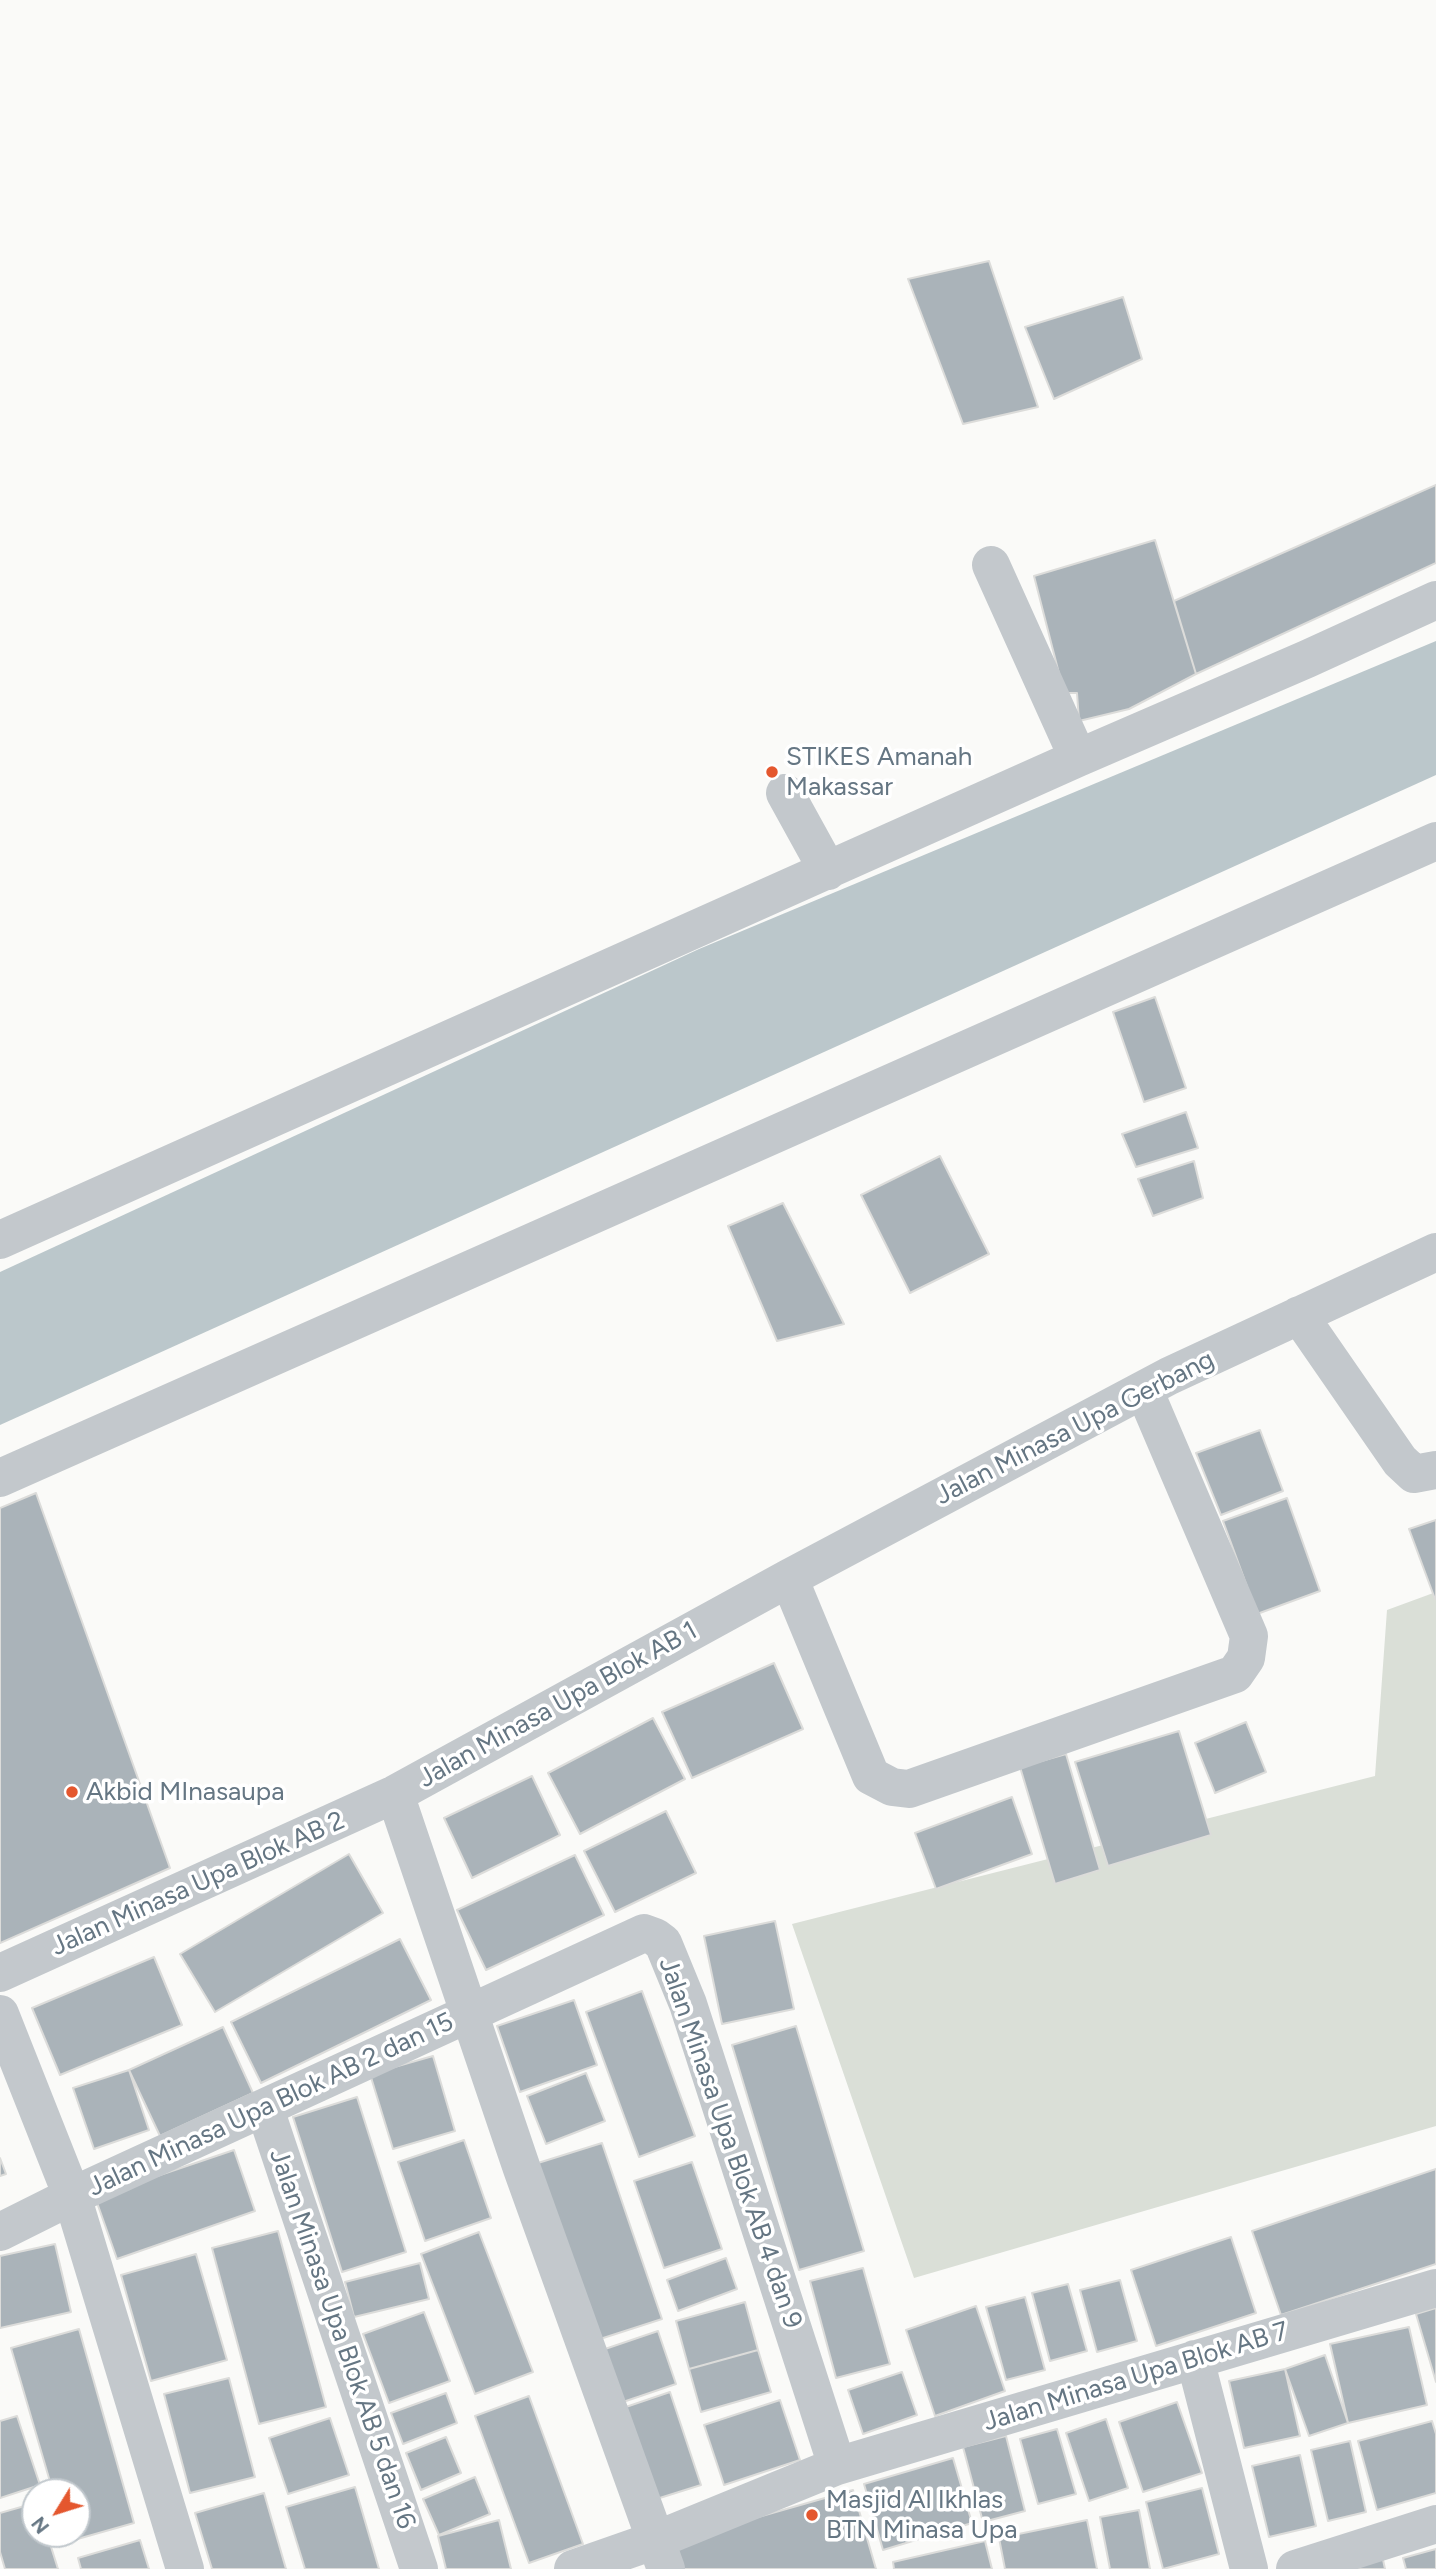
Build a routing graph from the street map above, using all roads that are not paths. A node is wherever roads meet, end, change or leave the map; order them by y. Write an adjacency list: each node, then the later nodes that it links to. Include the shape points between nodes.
1 (991, 565): 3 (street)
2 (1436, 600): 3 (street)
3 (1078, 758): 6 (street)
4 (785, 793): 6 (street)
5 (1436, 841): 12 (street)
6 (828, 871): 7 (street)
7 (0, 1240)
8 (1436, 1252): 9 (street, Jalan Minasa Upa Gerbang)
9 (1300, 1315): 10 (street, Jalan Minasa Upa Gerbang); 11 (street, via 1400,1461 1414,1474)
10 (1144, 1390): 13 (street, Jalan Minasa Upa Gerbang); 13 (street, via 1249,1636 1246,1658 1235,1674 909,1789 892,1787 870,1776)
11 (1436, 1469)
12 (0, 1478)
13 (789, 1578): 14 (street, Jalan Minasa Upa Gerbang)
14 (720, 1615): 15 (street, Jalan Minasa Upa Blok AB 1)
15 (395, 1794): 16 (street, Jalan Minasa Upa Blok AB 2); 18 (street)
16 (0, 1973)
17 (0, 2014): 20 (street)
18 (469, 2014): 19 (street, Jalan Minasa Upa Blok AB 2 dan 15); 24 (street, Jalan Minasa Upa Blok AB 4 dan 9, via 644,1933 663,1943 688,2004); 26 (street)
19 (265, 2109): 20 (street, Jalan Minasa Upa Blok AB 2 dan 15); 28 (street, Jalan Minasa Upa Blok AB 5 dan 16)
20 (72, 2196): 21 (street, Jalan Minasa Upa Blok AB 2 dan 15); 27 (street)
21 (0, 2232)
22 (1436, 2288): 23 (street, Jalan Minasa Upa Blok AB 7)
23 (1195, 2359): 24 (street, Jalan Minasa Upa Blok AB 7); 30 (street)
24 (837, 2466): 26 (street, Jalan Minasa Upa Blok AB 7)
25 (1436, 2524): 31 (street)
26 (661, 2554): 29 (street)
27 (184, 2569)
28 (419, 2569)
29 (573, 2569)
30 (1250, 2569)
31 (1295, 2569)

